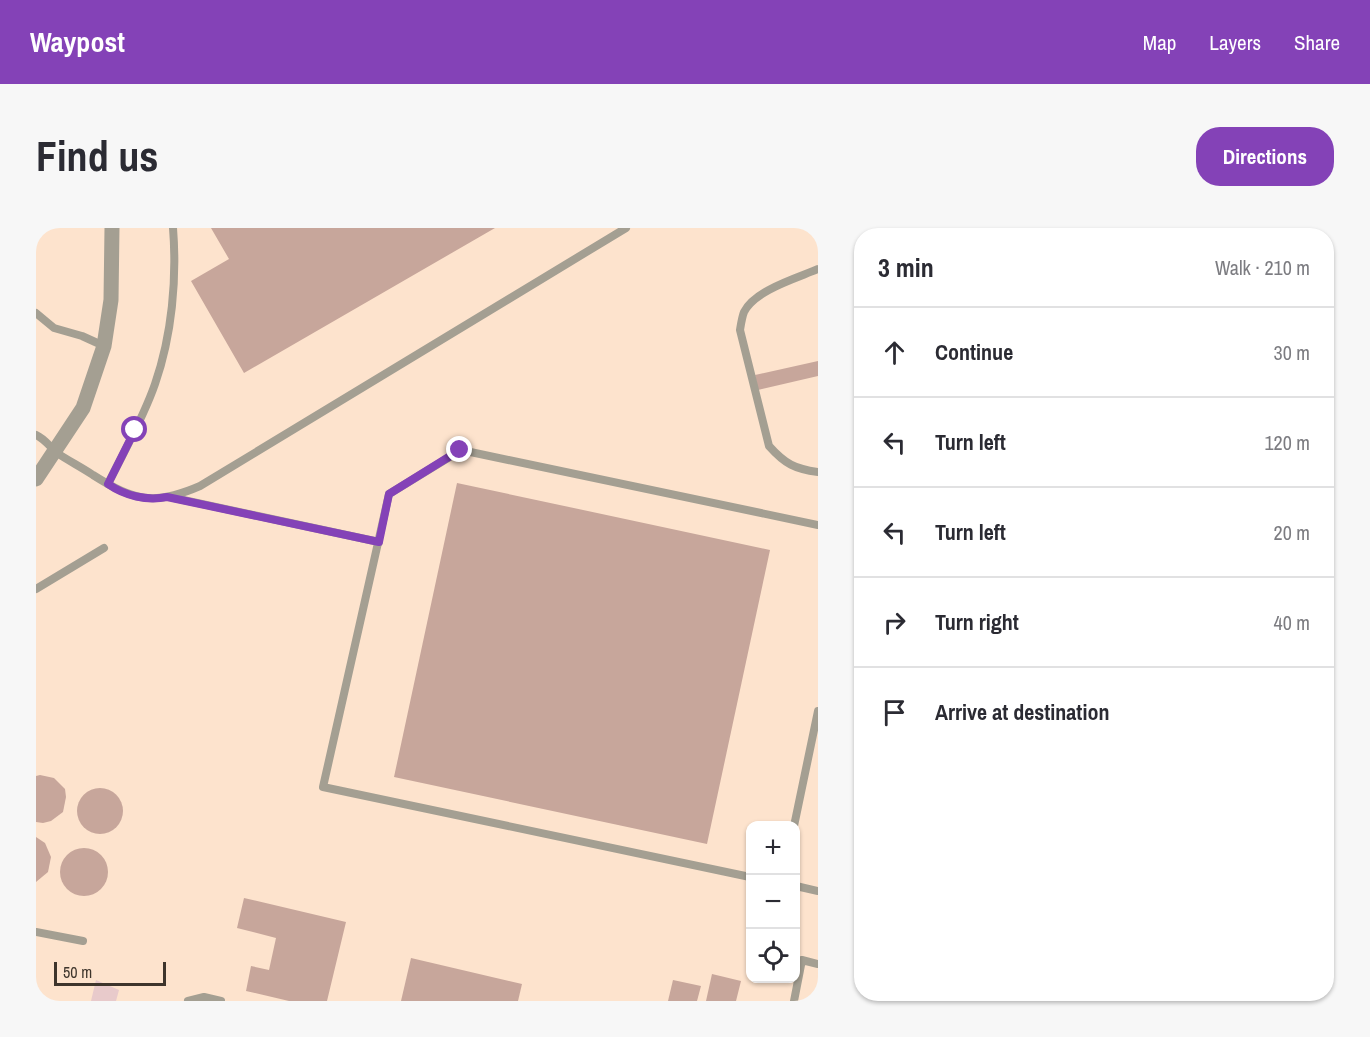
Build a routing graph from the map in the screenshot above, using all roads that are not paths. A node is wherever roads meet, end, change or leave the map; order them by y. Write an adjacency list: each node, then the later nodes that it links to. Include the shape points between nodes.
1 (112, 228): 6 (street, via 111,300)
2 (173, 228): 11 (lane, via 175,256 168,333 156,381)
3 (626, 228): 12 (lane, via 200,486)
4 (818, 269): 9 (lane, via 754,301 745,311 740,330 769,446 782,461 800,470)
5 (36, 313): 6 (lane, via 54,328)
6 (104, 346): 8 (street, via 83,408)
7 (38, 436): 8 (lane)
8 (56, 451): 10 (street); 11 (lane)
9 (818, 472)
10 (36, 479)
11 (108, 484): 12 (lane, via 132,496)
12 (167, 497): 14 (lane)
13 (818, 525): 14 (lane, via 460,450 389,494)
14 (379, 542): 19 (lane, via 323,787)
15 (104, 548): 16 (lane)
16 (36, 589)
17 (818, 711): 18 (lane)
18 (795, 821)
19 (746, 876)
20 (800, 887): 21 (lane)
21 (818, 891)
22 (36, 932): 23 (lane)
23 (83, 941)
24 (818, 964): 27 (lane, via 802,960)
25 (188, 1001): 26 (lane, via 204,997)
26 (221, 1001)
27 (794, 1001)

